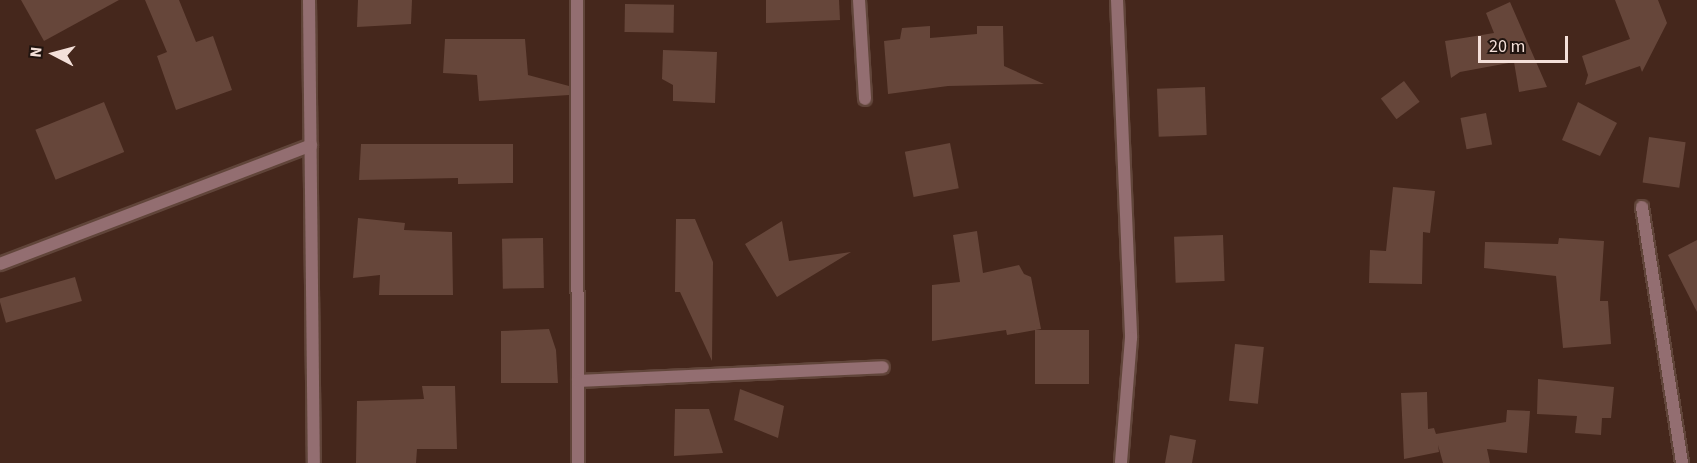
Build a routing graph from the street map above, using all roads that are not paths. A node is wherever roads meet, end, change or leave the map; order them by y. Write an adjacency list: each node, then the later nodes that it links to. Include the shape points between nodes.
1 (309, 0): 6 (street)
2 (578, 0): 10 (street)
3 (859, 0): 5 (street)
4 (1117, 0): 13 (street, via 1131,338)
5 (865, 99)
6 (311, 145): 8 (street); 11 (street)
7 (1642, 207): 14 (street)
8 (0, 264)
9 (883, 367): 10 (street)
10 (578, 381): 12 (street)
11 (314, 463)
12 (578, 463)
13 (1121, 463)
14 (1683, 463)

